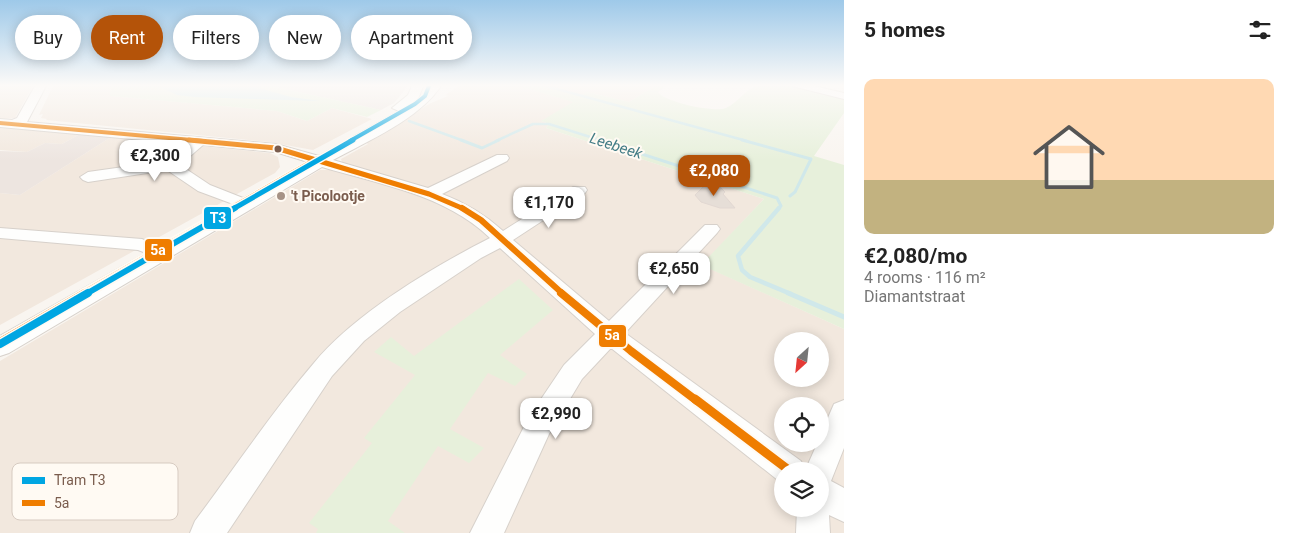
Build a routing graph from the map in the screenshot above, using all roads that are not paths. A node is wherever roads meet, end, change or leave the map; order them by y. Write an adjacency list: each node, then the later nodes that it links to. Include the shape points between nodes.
1 (27, 111): 5 (street)
2 (394, 111): 8 (street)
3 (409, 111): 8 (street, via 375,132)
4 (0, 123): 5 (street)
5 (15, 124): 6 (street)
6 (201, 140): 8 (street, via 276,148); 9 (street)
7 (502, 158): 12 (street)
8 (317, 159): 12 (street); 13 (street); 20 (street)
9 (170, 165): 10 (street); 13 (street, via 204,188)
10 (88, 177)
11 (579, 190): 16 (street)
12 (429, 194): 16 (street, via 481,220)
13 (236, 200): 17 (street)
14 (711, 229): 19 (street)
15 (0, 233): 17 (street)
16 (501, 240): 19 (street); 27 (street, via 400,302 356,335 323,369)
17 (149, 248): 18 (street)
18 (0, 332)
19 (609, 335): 22 (street); 28 (street, via 572,372 544,418)
20 (0, 347)
21 (844, 412): 23 (street)
22 (777, 462)
23 (824, 462)
24 (829, 497): 25 (street)
25 (844, 506)
26 (813, 517): 29 (street)
27 (207, 533)
28 (487, 533)
29 (813, 533)

